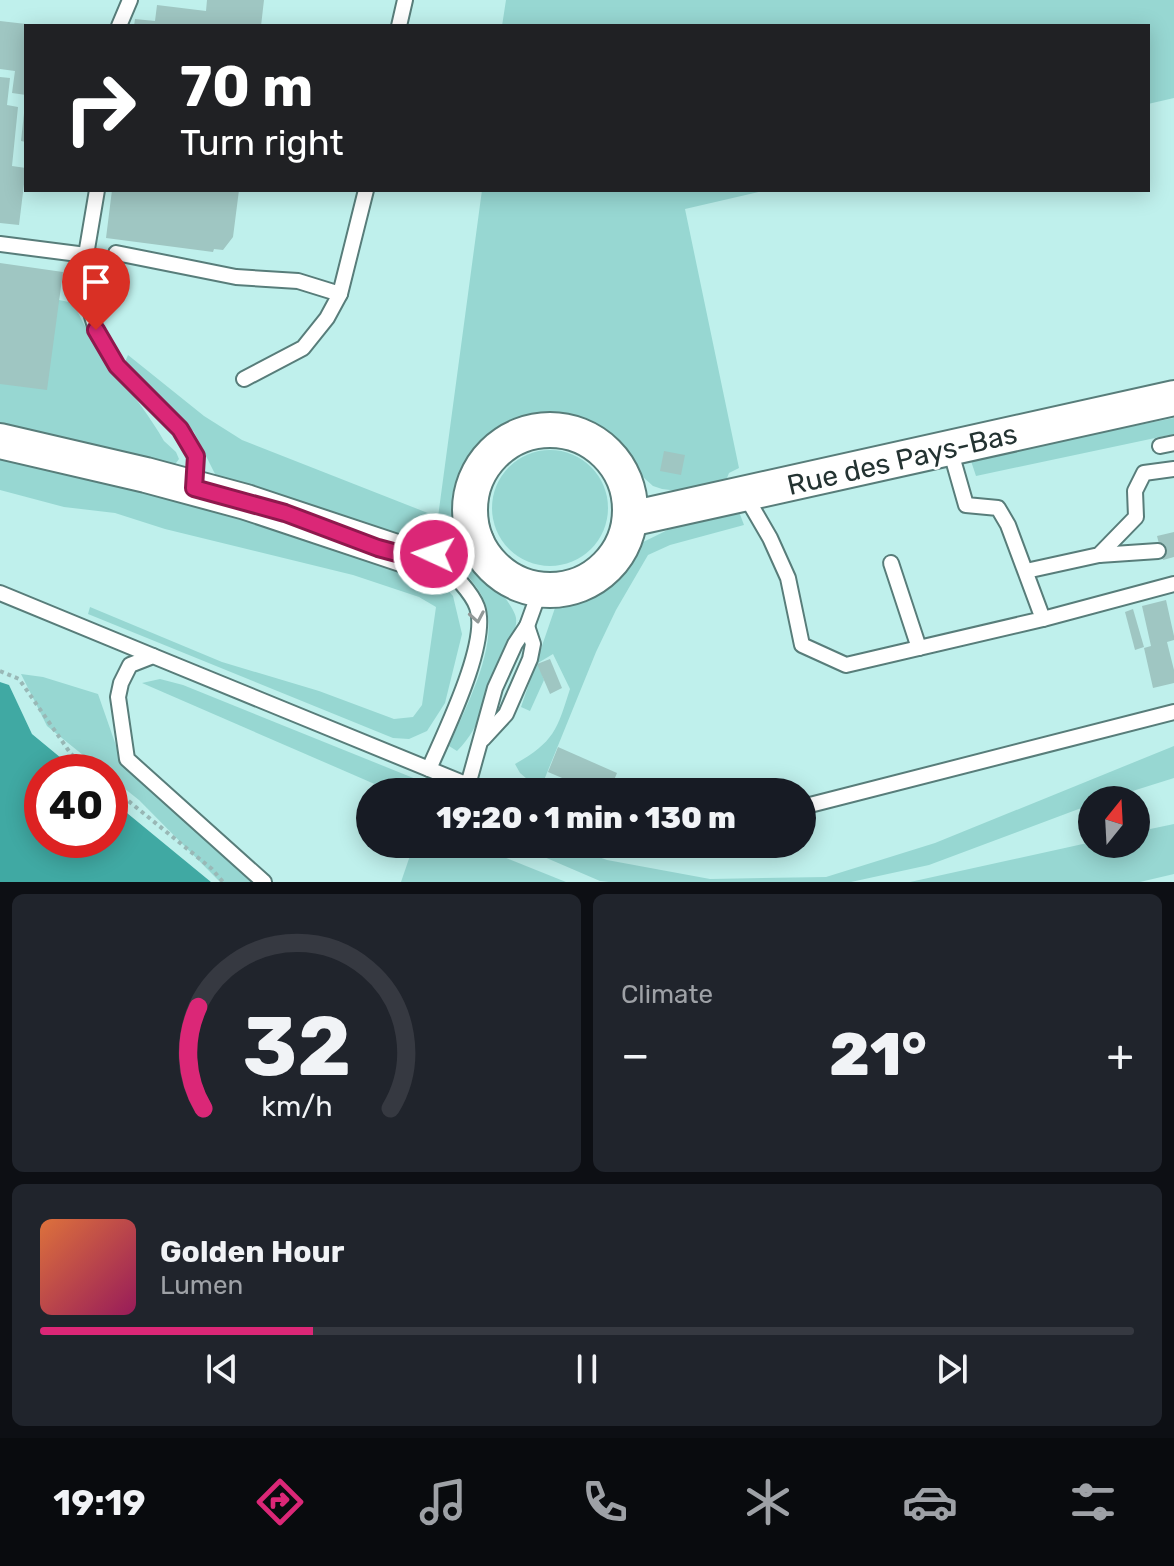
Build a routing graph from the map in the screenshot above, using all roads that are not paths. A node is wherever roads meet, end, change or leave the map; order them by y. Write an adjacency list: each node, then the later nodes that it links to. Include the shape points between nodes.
1 (130, 0): 3 (lane)
2 (405, 0): 4 (lane)
3 (120, 24)
4 (399, 24)
5 (97, 192): 9 (lane)
6 (366, 192): 10 (lane)
7 (0, 244): 9 (lane)
8 (116, 253): 10 (lane, via 236,277 298,281)
9 (86, 255): 16 (lane, via 96,330 117,366 180,429 196,456)
10 (340, 294): 11 (lane, via 303,348)
11 (244, 379)
12 (1174, 398): 14 (street, Rue des Pays-Bas)
13 (0, 441): 16 (street)
14 (950, 448): 17 (street, Rue des Pays-Bas); 24 (lane, via 966,505 998,508)
15 (1174, 469): 22 (lane, via 1144,473 1135,491 1136,517)
16 (194, 488): 21 (street, via 285,513 378,548 408,556)
17 (745, 495): 18 (street, Rue des Pays-Bas); 30 (lane, via 788,578 802,645 846,665)
18 (630, 519): 19 (street, via 628,493 618,468 601,448 578,435 551,430 525,434 502,446 483,465 472,489 470,516); 26 (street, via 623,544 589,581)
19 (476, 541): 21 (street); 26 (street, via 491,565 513,582)
20 (1158, 551): 22 (lane)
21 (434, 554): 34 (lane, one-way to 34, via 477,606 480,631 464,689)
22 (1099, 555): 24 (lane)
23 (891, 563): 30 (lane)
24 (1026, 571): 28 (lane)
25 (1174, 584): 28 (lane)
26 (540, 590): 29 (lane)
27 (0, 593): 31 (lane)
28 (1043, 619): 30 (lane)
29 (527, 626): 33 (lane, via 495,688); 33 (lane, via 533,644 530,659 506,714)
30 (919, 648)
31 (153, 656): 34 (lane); 38 (lane, via 130,665 121,683 118,697 127,759)
32 (1174, 712): 37 (lane)
33 (480, 742): 36 (lane)
34 (429, 769): 35 (lane)
35 (451, 778)
36 (470, 778)
37 (816, 803)
38 (264, 882)

